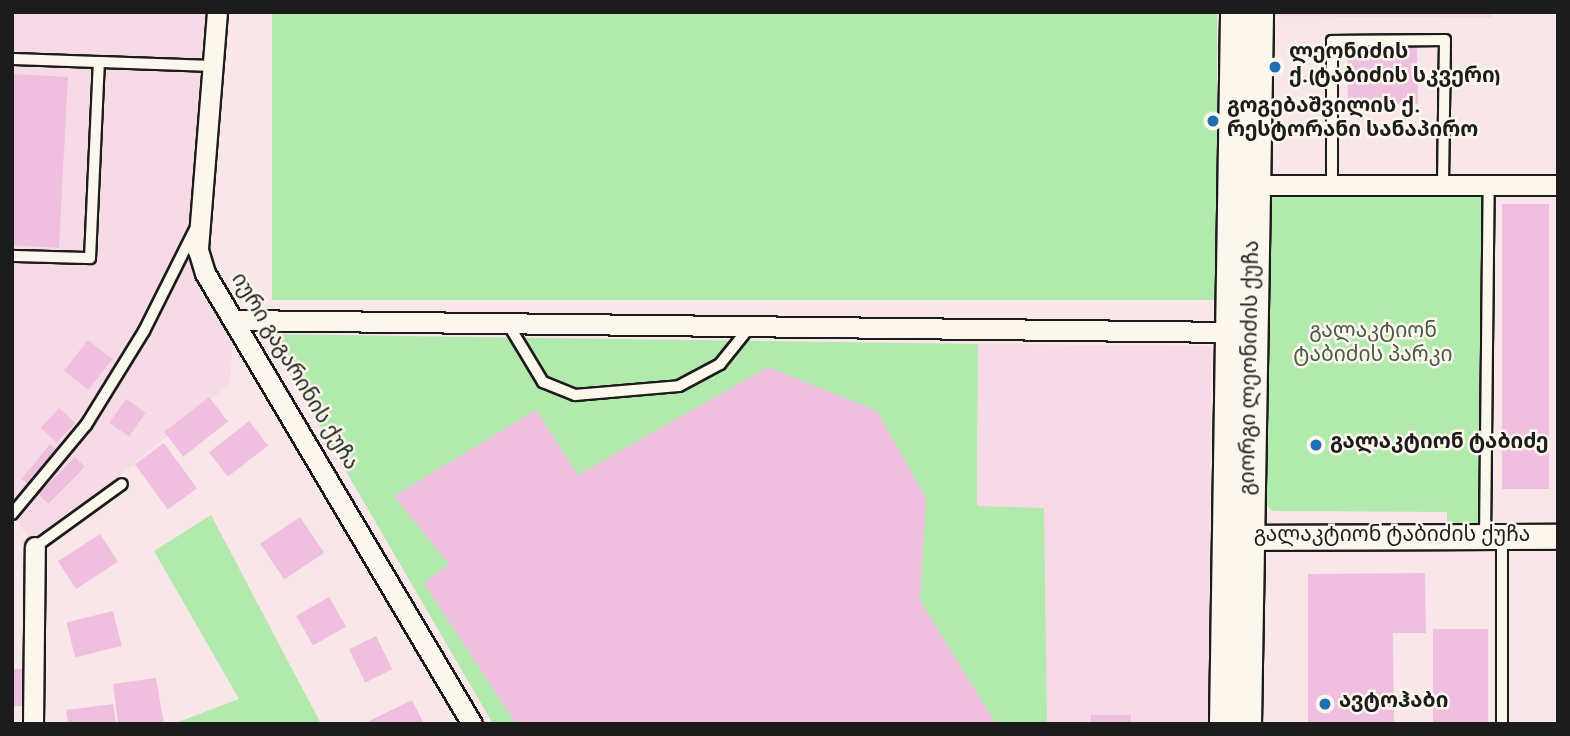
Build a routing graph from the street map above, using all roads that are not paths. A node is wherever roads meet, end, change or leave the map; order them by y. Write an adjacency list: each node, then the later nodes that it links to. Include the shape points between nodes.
1 (217, 12): 6 (street, იური გაგარინის ქუჩა)
2 (1235, 12): 7 (main road, გიორგი ლეონიძის ქუჩა)
3 (1259, 12): 7 (main road, გიორგი ლეონიძის ქუჩა)
4 (12, 59): 5 (lane)
5 (99, 62): 6 (lane); 13 (lane, via 90,258)
6 (215, 66): 12 (street, იური გაგარინის ქუჩა)
7 (1245, 185): 8 (street); 17 (main road, გიორგი ლეონიძის ქუჩა); 21 (main road, გიორგი ლეონიძის ქუჩა)
8 (1332, 185): 9 (street); 9 (lane, via 1332,41 1445,40)
9 (1443, 185): 10 (street)
10 (1489, 185): 11 (street); 22 (lane)
11 (1558, 185)
12 (202, 215): 14 (street, იური გაგარინის ქუჩა, via 198,250 205,273); 19 (lane, via 144,331 86,425)
13 (12, 256)
14 (235, 320): 15 (street); 25 (street, იური გაგარინის ქუჩა)
15 (508, 323): 16 (street); 16 (lane, via 543,382 575,396 680,386 719,364)
16 (750, 326): 17 (street)
17 (1230, 332): 21 (main road, გიორგი ლეონიძის ქუჩა)
18 (122, 484): 23 (lane)
19 (12, 514)
20 (1558, 537): 22 (street, გალაკტიონ ტაბიძის ქუჩა)
21 (1239, 538): 22 (street, გალაკტიონ ტაბიძის ქუჩა); 26 (main road, გიორგი ლეონიძის ქუჩა); 27 (main road, გიორგი ლეონიძის ქუჩა)
22 (1493, 538): 28 (lane)
23 (35, 547): 24 (street)
24 (33, 724)
25 (472, 724)
26 (1224, 724)
27 (1247, 724)
28 (1502, 724)

